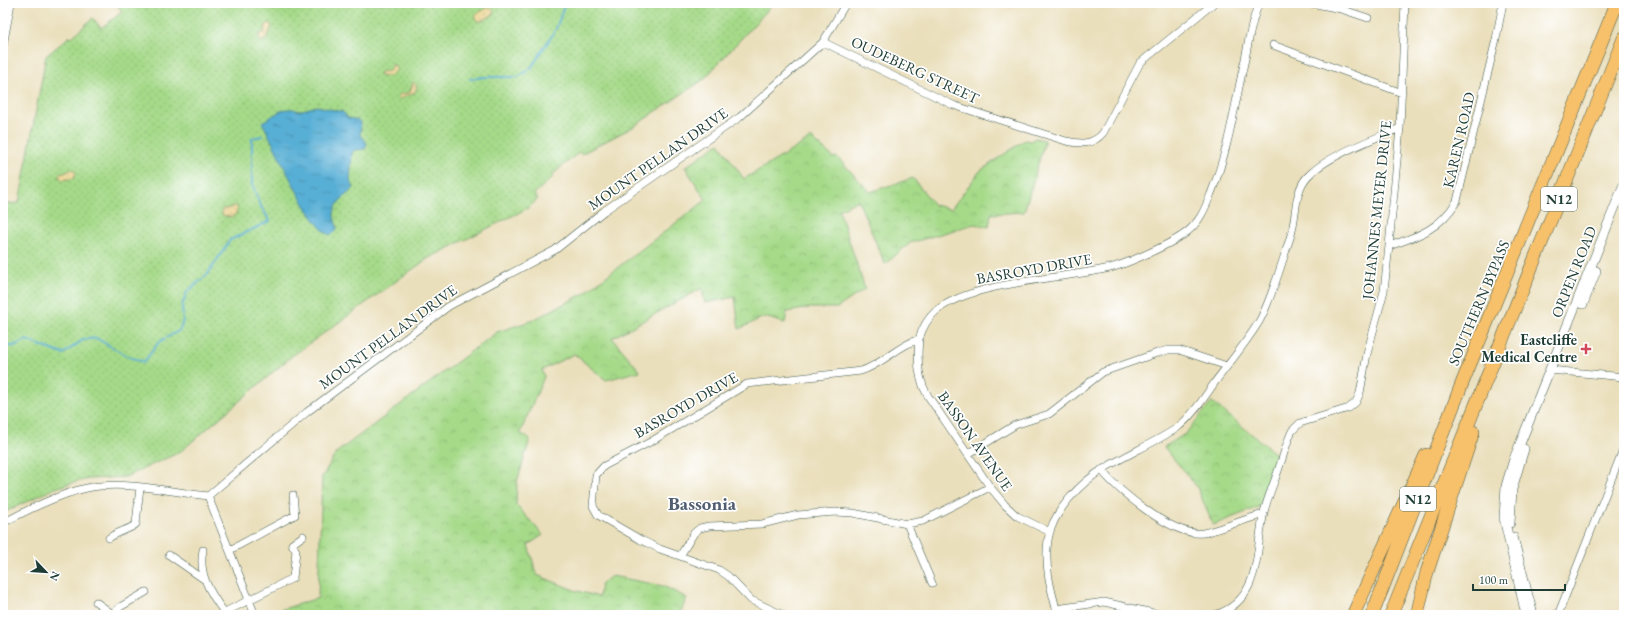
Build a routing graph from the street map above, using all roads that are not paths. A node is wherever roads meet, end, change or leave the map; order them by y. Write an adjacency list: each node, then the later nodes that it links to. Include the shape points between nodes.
1 (11, 3): 14 (street)
2 (846, 3): 12 (street, MOUNT PELLAN DRIVE)
3 (1214, 3): 12 (street, OUDEBERG STREET, via 1140,64 1103,133 1094,140 1080,143 953,105)
4 (1259, 3): 20 (street, BASROYD DRIVE, via 1252,22 1226,153 1206,208 1193,226 1174,240 1114,267 988,288 958,298 942,306 932,315)
5 (1311, 3): 9 (street)
6 (1405, 3): 15 (street, JOHANNES MEYER DRIVE)
7 (1503, 3): 19 (street, KAREN ROAD, via 1457,201 1430,231)
8 (1617, 3): 25 (highway, SOUTHERN BYPASS / N12)
9 (1333, 5): 10 (street)
10 (1368, 18)
11 (1624, 38): 21 (highway, N12)
12 (824, 42): 32 (street, MOUNT PELLAN DRIVE, via 740,117 604,211 555,250 449,306 307,412)
13 (1274, 45): 15 (street)
14 (3, 46)
15 (1402, 93): 16 (street, JOHANNES MEYER DRIVE)
16 (1400, 128): 19 (street, JOHANNES MEYER DRIVE); 22 (street, via 1329,161 1304,180 1299,192 1293,229 1265,308 1255,328)
17 (1624, 184): 23 (street, ORPEN ROAD)
18 (1624, 201): 23 (street, ORPEN ROAD)
19 (1390, 246): 33 (street, JOHANNES MEYER DRIVE, via 1384,291 1359,396 1347,409 1304,422 1294,428)
20 (919, 339): 27 (street, BASSON AVENUE, via 921,384); 42 (street, BASROYD DRIVE, via 904,344 876,364 861,371 747,384 652,441 604,466 596,475 594,510 601,518 641,540)
21 (1493, 361): 57 (highway, N12); 58 (highway, via 1494,380 1467,449 1421,592)
22 (1227, 366): 27 (street, via 1176,350 1144,357 1098,375 1049,414 1015,425); 28 (street, via 1177,428)
23 (1553, 370): 24 (street); 59 (street, via 1510,470 1504,502 1505,526); 60 (street, via 1521,458 1511,498 1510,525)
24 (1624, 377)
25 (1463, 381): 55 (highway, via 1445,413); 56 (highway, SOUTHERN BYPASS / N12)
26 (1624, 447): 61 (street)
27 (968, 454): 29 (street, BASSON AVENUE)
28 (1101, 470): 33 (street, via 1130,499 1166,523 1185,531 1203,533); 36 (street, via 1070,497)
29 (990, 487): 35 (street, via 923,521); 36 (street, BASSON AVENUE, via 1014,514)
30 (140, 488): 32 (street); 34 (street, via 106,486 76,490); 38 (street, via 136,524)
31 (294, 495): 40 (street, via 295,515)
32 (208, 496): 40 (street)
33 (1264, 514): 54 (street, JOHANNES MEYER DRIVE, via 1257,558 1248,589 1235,604)
34 (3, 523)
35 (907, 524): 42 (street, via 835,512 798,515 762,524 709,526 694,533); 44 (street)
36 (1050, 532): 48 (street, via 1048,565)
37 (303, 536): 46 (street, via 292,544 296,556 293,578)
38 (108, 538)
39 (203, 550): 43 (street, via 201,564)
40 (230, 550): 46 (street)
41 (169, 555): 43 (street)
42 (680, 556): 52 (street, via 722,571 751,600)
43 (205, 580): 49 (street)
44 (932, 583)
45 (146, 592): 50 (street, via 130,600)
46 (248, 598): 49 (street); 51 (street)
47 (96, 602): 50 (street)
48 (1057, 612): 53 (street, via 1104,602)
49 (222, 613)
50 (113, 615)
51 (255, 615)
52 (783, 615)
53 (1162, 615)
54 (1215, 615)
55 (1353, 615)
56 (1372, 615)
57 (1391, 615)
58 (1417, 615)
59 (1526, 615)
60 (1533, 615)
61 (1558, 615)

